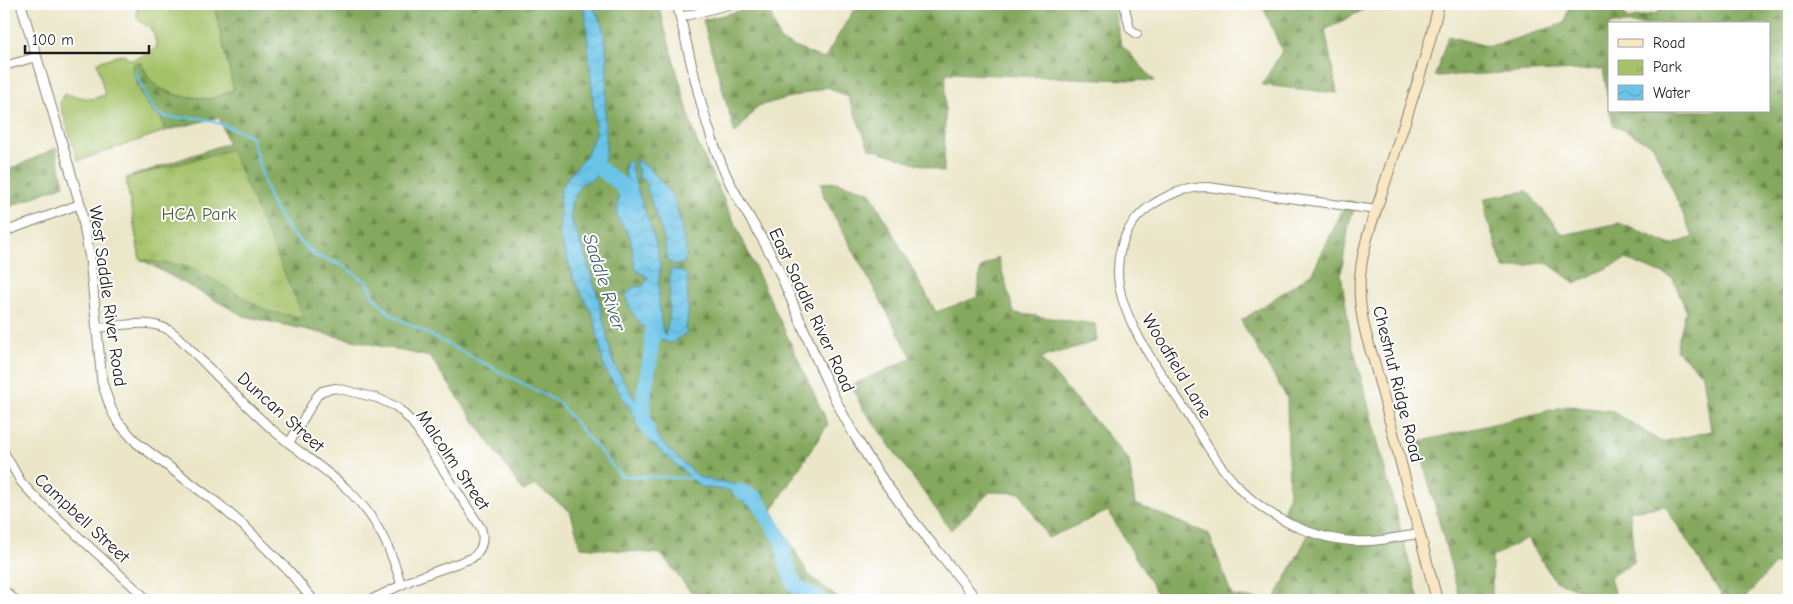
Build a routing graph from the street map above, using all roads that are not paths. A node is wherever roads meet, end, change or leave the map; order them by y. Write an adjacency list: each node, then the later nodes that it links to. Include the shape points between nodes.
1 (21, 4): 8 (street, West Saddle River Road)
2 (677, 4): 6 (street, East Saddle River Road)
3 (732, 4): 6 (street)
4 (1124, 4): 7 (street, via 1130,29)
5 (1439, 4): 11 (main road, Chestnut Ridge Road)
6 (680, 17): 23 (street, East Saddle River Road, via 706,122 723,169 778,268 848,425 887,485)
7 (1137, 34)
8 (36, 57): 9 (street); 10 (street, West Saddle River Road)
9 (4, 66)
10 (80, 204): 12 (street); 13 (street, West Saddle River Road)
11 (1377, 210): 16 (main road, Chestnut Ridge Road, via 1362,260 1362,319); 16 (street, Woodfield Lane, via 1195,187 1152,205 1132,223 1121,245 1119,286 1144,345 1222,467 1249,497 1277,517 1326,537 1372,541)
12 (4, 232)
13 (97, 328): 14 (street, Duncan Street, via 146,323 164,327); 21 (street, West Saddle River Road, via 105,396 126,433 244,526)
14 (289, 443): 17 (street, Duncan Street, via 348,489 362,504 382,533); 17 (street, Malcolm Street, via 317,396 329,388 387,402 412,422 481,528 483,542 472,558)
15 (4, 452): 20 (street, Campbell Street, via 21,482 34,496)
16 (1420, 534): 24 (main road, Chestnut Ridge Road)
17 (401, 584): 22 (street, Malcolm Street)
18 (4, 590): 19 (street)
19 (13, 600)
20 (148, 600)
21 (313, 600)
22 (370, 600)
23 (977, 600)
24 (1437, 600)

